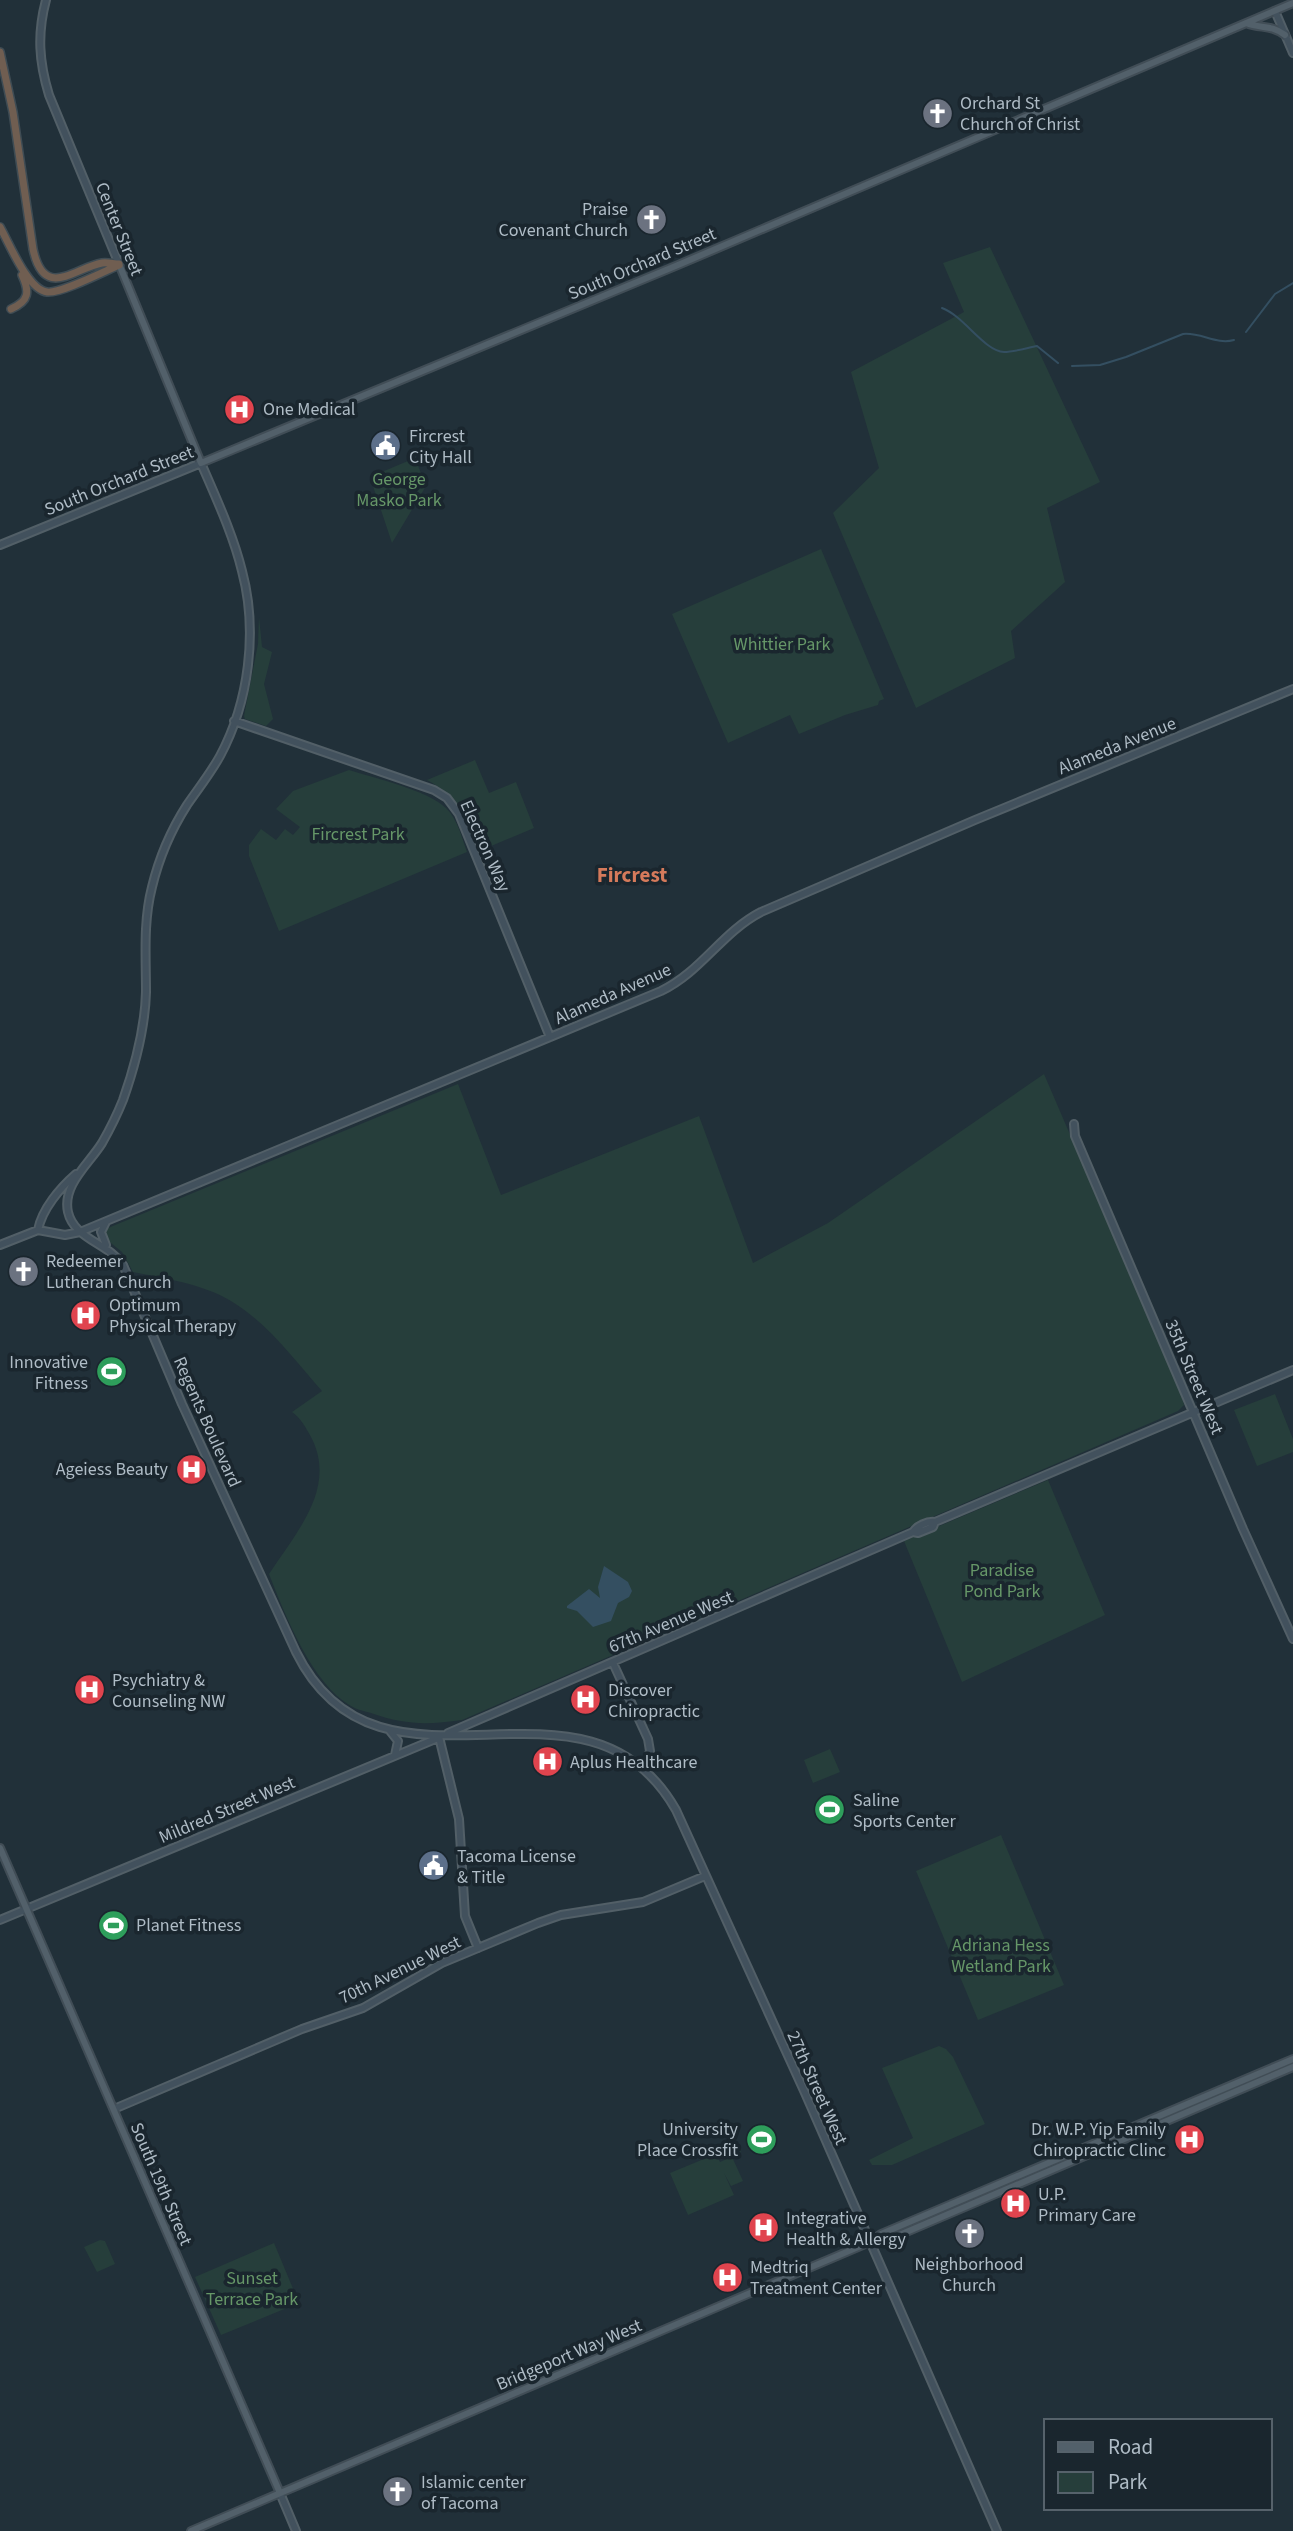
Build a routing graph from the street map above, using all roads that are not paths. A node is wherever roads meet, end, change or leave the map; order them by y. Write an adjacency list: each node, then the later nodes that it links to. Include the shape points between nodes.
1 (46, 0): 10 (street, Center Street, via 39,38 41,69)
2 (1293, 3): 3 (main road, South Orchard Street)
3 (1275, 11): 4 (main road, South Orchard Street); 5 (street)
4 (1246, 23): 5 (main road, via 1271,26); 12 (main road, South Orchard Street)
5 (1285, 35): 7 (street)
6 (0, 52): 10 (highway, via 38,266 47,275 61,278 103,263)
7 (1293, 53)
8 (0, 227): 9 (highway)
9 (18, 261): 10 (highway, via 30,281 47,293); 11 (highway, via 28,292 23,303)
10 (119, 264): 12 (main road, Center Street)
11 (11, 309)
12 (201, 463): 13 (street, South Orchard Street); 15 (street, via 247,592 247,676)
13 (0, 545)
14 (1293, 689): 16 (street, Alameda Avenue, via 761,912 733,930 677,983)
15 (234, 721): 16 (street, Electron Way, via 447,797 459,814); 18 (street, via 221,755 177,823 157,867 147,914 141,1040 117,1115)
16 (550, 1038): 19 (street, Alameda Avenue)
17 (1074, 1124): 25 (street, 35th Street West, via 1075,1136)
18 (90, 1161): 20 (street, via 58,1193); 21 (street, via 72,1183 67,1200 72,1223)
19 (106, 1222): 21 (street, Alameda Avenue); 23 (street, via 101,1232)
20 (38, 1230): 21 (street, Alameda Avenue, via 65,1235); 22 (street, Alameda Avenue)
21 (80, 1232): 23 (street, Regents Boulevard)
22 (0, 1245)
23 (109, 1250): 28 (street, Regents Boulevard, via 123,1265 305,1671 337,1704 367,1723)
24 (1293, 1370): 25 (street, 67th Avenue West)
25 (1193, 1411): 26 (street, 35th Street West); 27 (street, 67th Avenue West)
26 (1293, 1639)
27 (613, 1662): 29 (street, 67th Avenue West); 31 (street, via 648,1739 650,1751)
28 (389, 1730): 29 (street, Regents Boulevard); 30 (street, via 398,1741)
29 (439, 1737): 30 (street, Mildred Street West); 31 (street, Regents Boulevard, via 574,1737 615,1749); 36 (street, via 458,1810 465,1916)
30 (395, 1755): 34 (street, Mildred Street West)
31 (644, 1768): 33 (street, 27th Street West, via 677,1810)
32 (0, 1848): 34 (main road, South 19th Street)
33 (705, 1876): 36 (street, 70th Avenue West, via 643,1902 553,1917); 40 (street, 27th Street West)
34 (27, 1909): 35 (street, Mildred Street West); 39 (main road, South 19th Street)
35 (0, 1920)
36 (478, 1948): 39 (street, 70th Avenue West, via 363,2008)
37 (1293, 2059): 40 (main road, Bridgeport Way West)
38 (1293, 2067): 40 (main road, Bridgeport Way West, via 893,2238)
39 (114, 2109): 41 (main road, South 19th Street)
40 (870, 2242): 41 (main road, Bridgeport Way West); 44 (street, 27th Street West)
41 (280, 2493): 42 (main road, Bridgeport Way West); 43 (street, South 19th Street)
42 (191, 2531)
43 (296, 2531)
44 (997, 2531)

